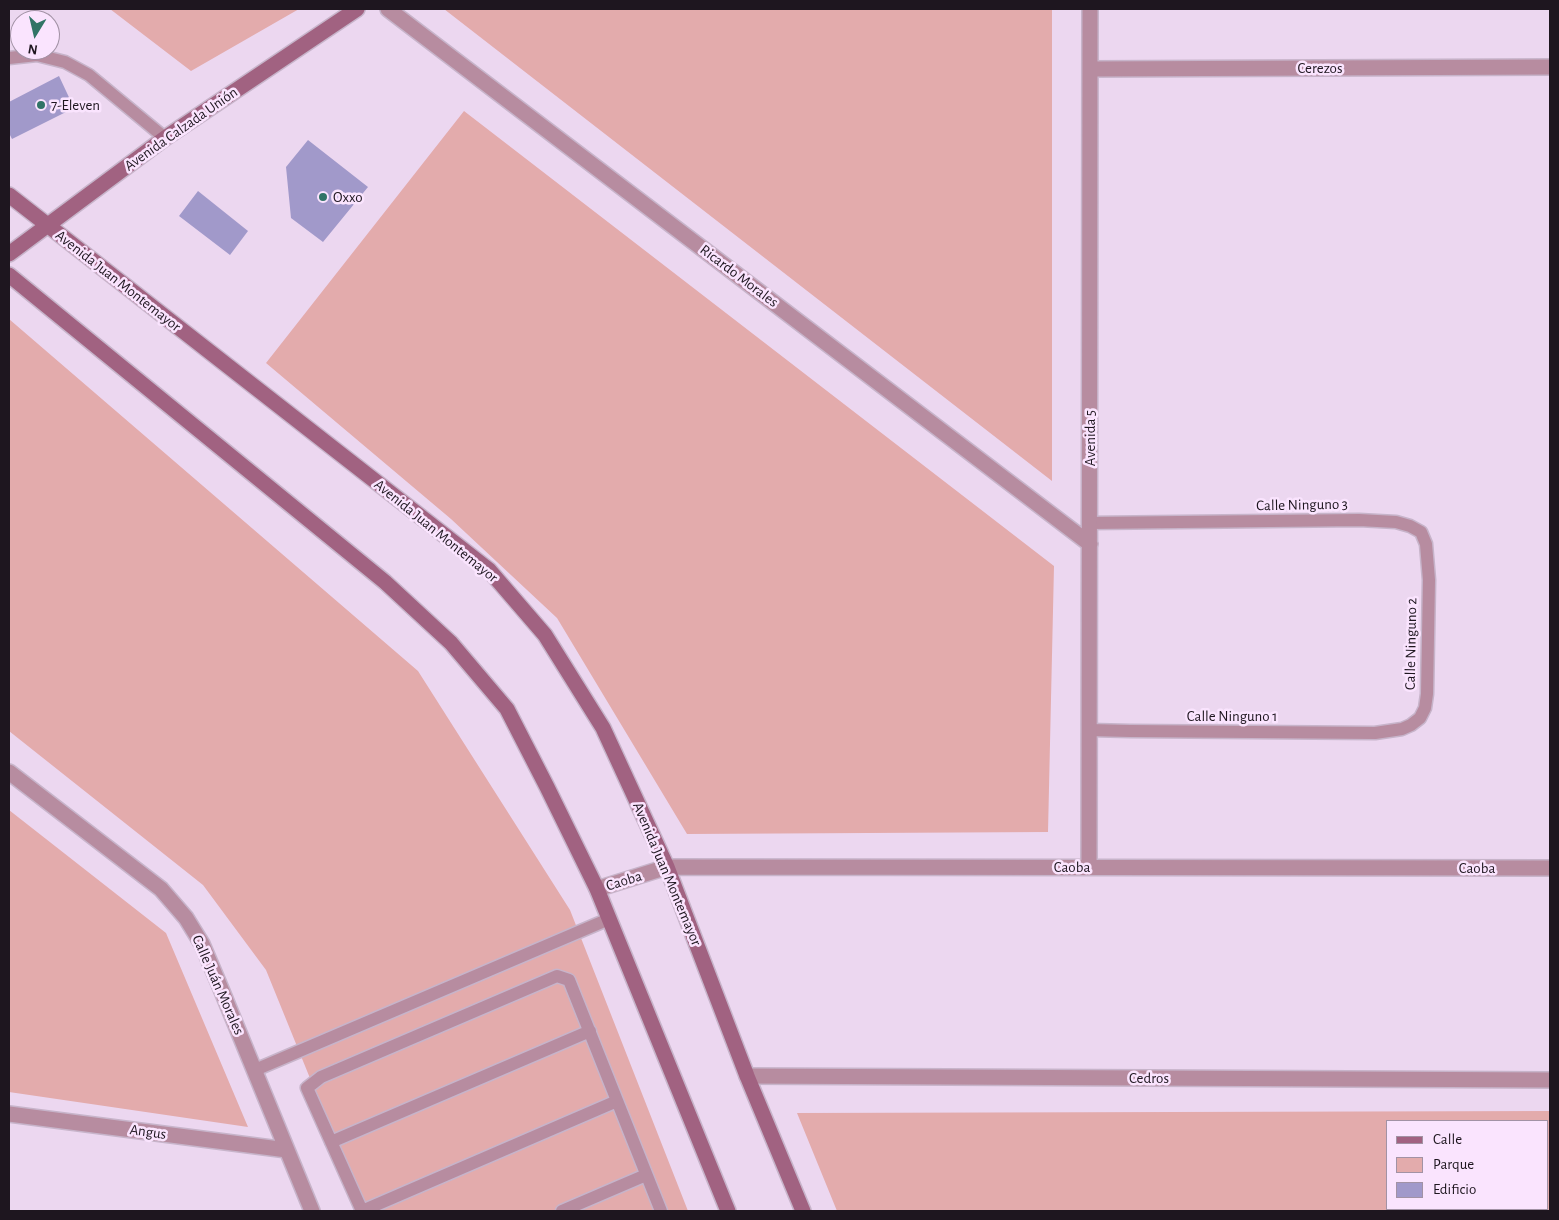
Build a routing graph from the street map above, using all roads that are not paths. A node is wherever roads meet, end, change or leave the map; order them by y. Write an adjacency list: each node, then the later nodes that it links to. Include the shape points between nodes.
1 (357, 9): 7 (street, Avenida Calzada Unión)
2 (388, 9): 13 (street, Ricardo Morales)
3 (1090, 9): 6 (street, Avenida 5)
4 (9, 58): 7 (lane, via 37,55 65,62 89,75)
5 (1550, 67): 6 (street, Cerezos)
6 (1090, 69): 12 (street, Avenida 5)
7 (165, 138): 9 (street, Avenida Calzada Unión)
8 (9, 195): 9 (street, Avenida Juan Montemayor)
9 (47, 225): 10 (street, Avenida Calzada Unión); 18 (street, Avenida Juan Montemayor, via 489,570 545,635 603,728)
10 (9, 254)
11 (9, 275): 21 (street, via 385,582 451,643 507,709)
12 (1090, 523): 13 (street, Avenida 5); 14 (lane, Calle Ninguno 3, via 1396,522 1421,532 1426,544)
13 (1090, 544): 15 (street, Avenida 5)
14 (1429, 580): 16 (lane, Calle Ninguno 2, via 1425,708 1411,725)
15 (1090, 730): 16 (lane, Calle Ninguno 1); 19 (street, Avenida 5)
16 (1374, 733)
17 (9, 772): 24 (street, Calle Juán Morales, via 161,889 186,918 202,944)
18 (667, 867): 19 (street, Caoba); 21 (street, Caoba); 25 (street, Avenida Juan Montemayor)
19 (1089, 867): 20 (street, Caoba)
20 (1550, 868)
21 (597, 889): 22 (street)
22 (609, 919): 24 (lane); 36 (street)
23 (590, 1031): 27 (lane); 29 (lane); 29 (lane, via 569,980 557,976 348,1065 321,1077 307,1088)
24 (255, 1070): 30 (street, Calle Juán Morales)
25 (747, 1076): 26 (street, Cedros); 37 (street, Avenida Juan Montemayor)
26 (1550, 1080)
27 (617, 1101): 31 (lane); 33 (lane)
28 (9, 1114): 30 (street, Angus)
29 (331, 1142): 33 (lane)
30 (287, 1150): 32 (street, Calle Juán Morales)
31 (646, 1175): 34 (lane); 35 (lane)
32 (312, 1211)
33 (362, 1211)
34 (562, 1211)
35 (661, 1211)
36 (728, 1211)
37 (803, 1211)

